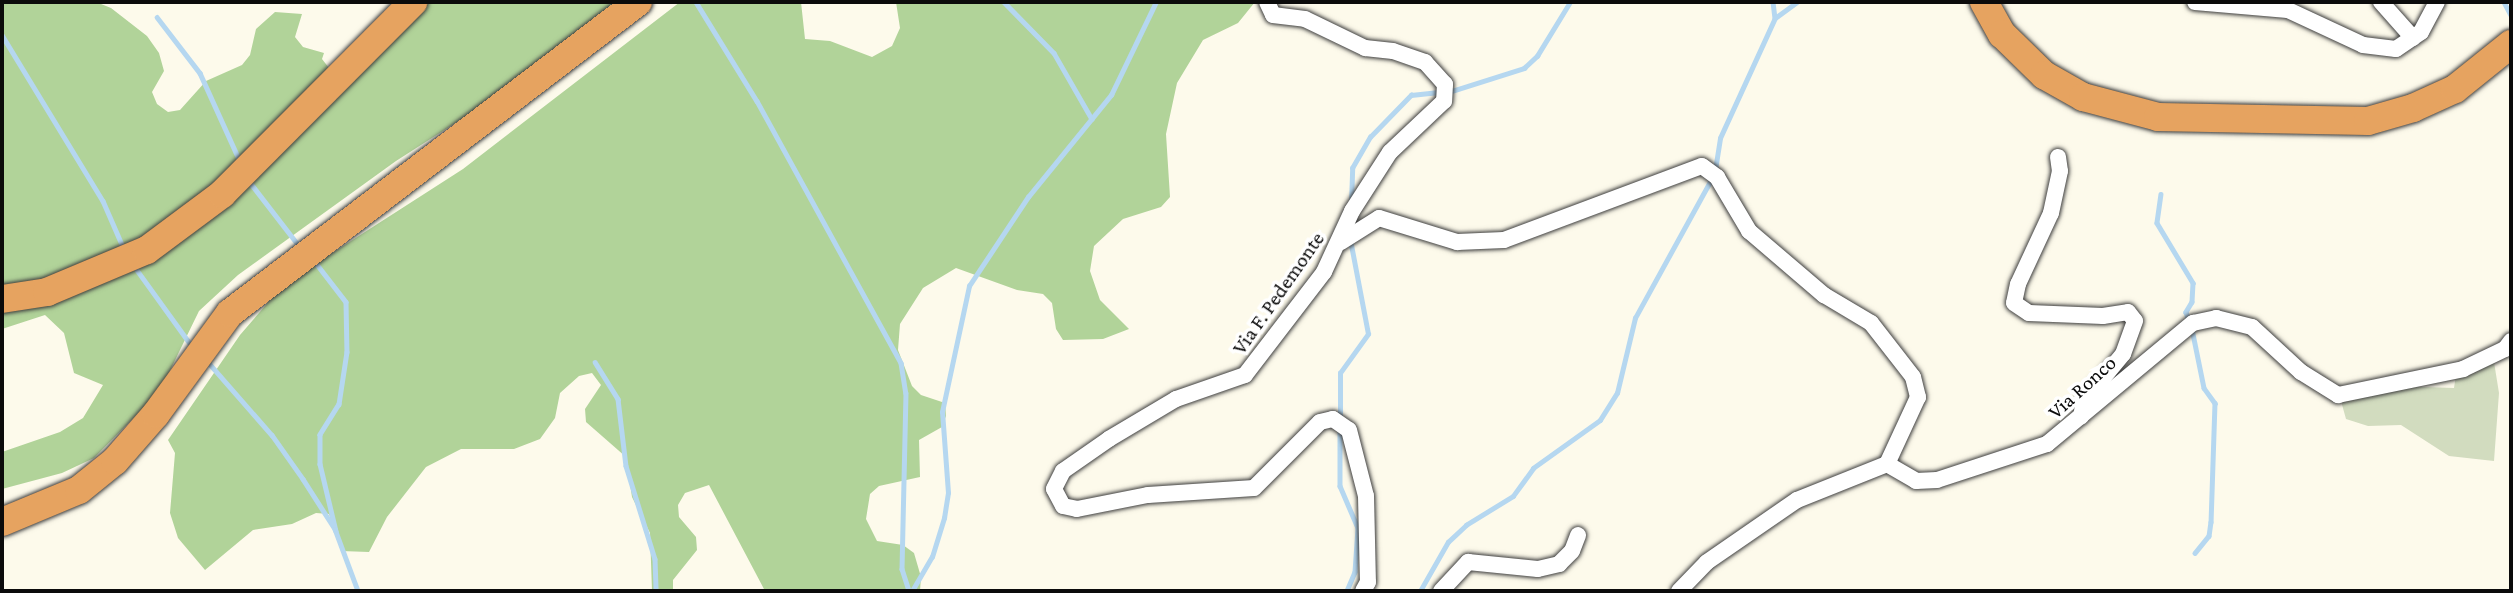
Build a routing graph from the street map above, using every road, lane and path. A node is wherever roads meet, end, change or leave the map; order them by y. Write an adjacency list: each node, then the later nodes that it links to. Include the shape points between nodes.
1 (413, 2): 13 (highway, via 222,194 146,250 47,292)
2 (638, 2): 17 (highway, via 230,313 156,414 106,468 79,490)
3 (1268, 2): 12 (street, Via F. Pedemonte, via 1273,15 1305,19 1365,48 1425,62 1445,84 1444,102 1390,152 1352,211)
4 (1984, 2): 10 (highway, via 2001,34 2044,75 2083,97 2158,117 2368,121 2455,89)
5 (2194, 2): 8 (street)
6 (2381, 2): 9 (street)
7 (2437, 2): 9 (street)
8 (2297, 7): 9 (street, via 2363,45 2396,49)
9 (2413, 38)
10 (2511, 44)
11 (2058, 157): 15 (street, via 2060,172 2051,213 2018,284 2014,303 2029,313 2103,316 2128,312 2135,321 2123,354 2084,401)
12 (1341, 242): 16 (street, via 1379,218 1457,242 1504,240 1702,166 1717,177 1749,231 1824,295 1871,323 1913,377 1918,397); 19 (street, Via F. Pedemonte, via 1324,272 1245,375 1175,399 1063,471 1054,489 1063,506 1077,509 1148,495 1254,488 1320,422 1333,419 1349,430 1363,484 1369,550 1368,582)
13 (2, 299)
14 (2511, 341): 15 (street, Via Ronco, via 2505,349 2463,369 2338,395 2308,378 2252,327 2231,320 2206,320 2180,332)
15 (2080, 419): 16 (street, Via Ronco, via 2047,444 1937,480 1916,481)
16 (1887, 464): 21 (street, via 1797,500 1770,516 1707,562)
17 (2, 522)
18 (1578, 535): 20 (street, via 1559,564 1538,569 1468,562)
19 (1363, 591)
20 (1441, 591)
21 (1679, 591)

